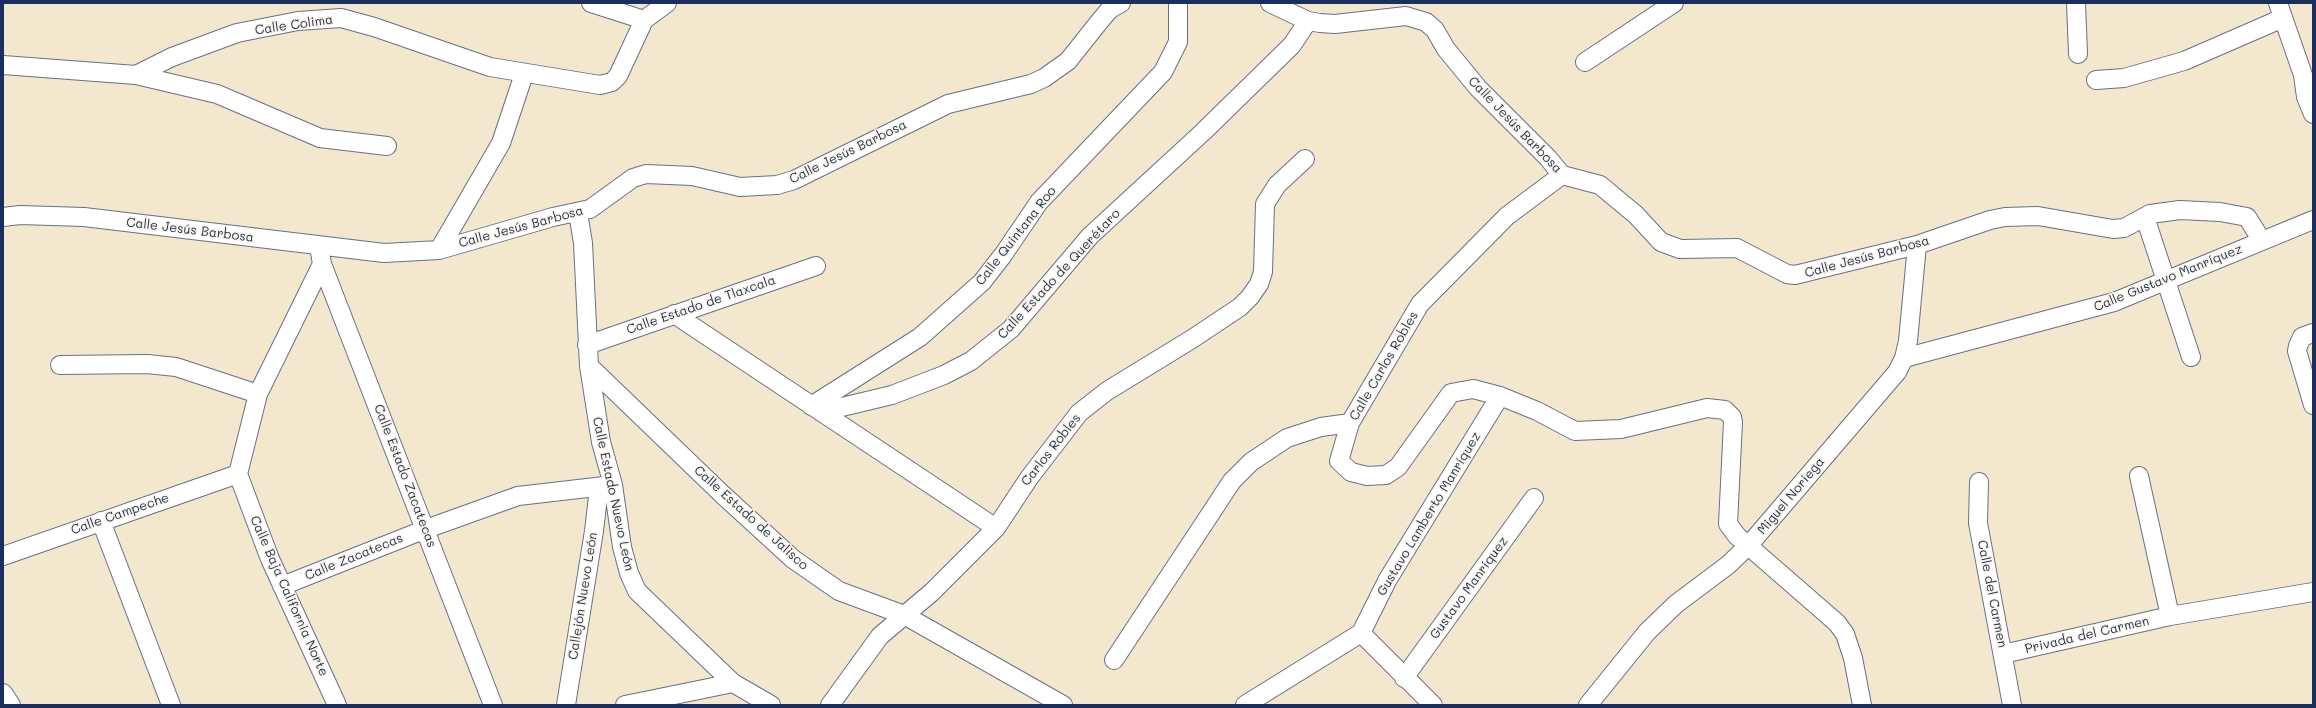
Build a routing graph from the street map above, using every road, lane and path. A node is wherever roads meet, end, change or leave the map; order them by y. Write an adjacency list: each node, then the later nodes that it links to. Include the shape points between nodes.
1 (591, 3): 9 (street)
2 (667, 3): 9 (street)
3 (1120, 3): 21 (street, Calle Jesús Barbosa, via 1099,22 1068,61 1044,78 1031,84 948,104 794,180 777,185 740,187 692,176 646,174 633,178 590,209)
4 (1178, 3): 42 (street, Calle Quintana Roo, via 1178,42 1163,72 1039,202 982,282 920,337)
5 (1270, 3): 10 (street, Calle Jesús Barbosa)
6 (1674, 3): 12 (street)
7 (2076, 3): 11 (street)
8 (2280, 11): 16 (street, via 2184,61 2124,78); 17 (street, via 2303,75 2306,97)
9 (644, 20): 15 (street, Calle Colima, via 618,76 612,82 594,85)
10 (1308, 22): 20 (street, Calle Jesús Barbosa, via 1335,24 1406,16 1426,22 1435,30 1446,49 1478,88); 42 (street, Calle Estado de Querétaro, via 1292,45 1203,132 1090,236 1011,329 971,360 944,375 892,396)
11 (2078, 54)
12 (1585, 62)
13 (3, 66): 14 (street)
14 (136, 74): 15 (street, Calle Colima, via 172,56 238,33 298,21 341,18 374,26 490,67); 18 (street, via 217,94 320,138)
15 (524, 74): 28 (street, via 501,143)
16 (2096, 80)
17 (2313, 114)
18 (387, 146)
19 (1305, 159): 50 (street, Carlos Robles, via 1277,185 1265,204 1263,272 1250,297 1240,307 1107,391 1079,413 1029,478)
20 (1562, 175): 27 (street, Calle Jesús Barbosa, via 1600,185 1636,215 1661,242 1670,247 1680,250 1737,248 1786,274 1803,274); 43 (street, Calle Carlos Robles, via 1507,216 1420,304)
21 (578, 213): 28 (street, Calle Jesús Barbosa, via 553,217); 34 (street, Calle Estado Nuevo León, via 583,243)
22 (3, 217): 26 (street, Calle Jesús Barbosa, via 84,217)
23 (2145, 217): 25 (street, Calle Jesús Barbosa, via 2180,210 2220,212 2247,217); 27 (street, Calle Jesús Barbosa, via 2124,228 2113,229 2038,216 2005,216); 31 (street)
24 (2313, 220): 25 (street, Calle Gustavo Manríquez)
25 (2262, 241): 31 (street, Calle Gustavo Manríquez)
26 (319, 246): 28 (street, Calle Jesús Barbosa, via 384,253); 29 (street, Calle Estado Zacatecas)
27 (1917, 246): 36 (street, Miguel Noriega, via 1908,341)
28 (439, 250)
29 (322, 264): 39 (street); 51 (street, Calle Estado Zacatecas)
30 (816, 266): 32 (street, Calle Estado de Tlaxcala)
31 (2166, 280): 35 (street); 36 (street, Calle Gustavo Manríquez, via 2093,309)
32 (674, 314): 34 (street, Calle Estado de Tlaxcala); 42 (street)
33 (2313, 333): 41 (street, via 2302,337 2297,351)
34 (587, 345): 38 (street, Calle Estado Nuevo León)
35 (2191, 357)
36 (1904, 358): 52 (street, Miguel Noriega, via 1897,372)
37 (60, 364): 39 (street, via 147,364 176,367)
38 (589, 366): 47 (street, Calle Estado Nuevo León); 56 (street, Calle Estado de Jalisco, via 723,495 794,559 839,591)
39 (258, 394): 44 (street)
40 (1500, 396): 43 (street, Calle Carlos Robles, via 1473,389 1451,393 1398,467 1386,475 1367,476 1351,472 1339,461); 52 (street, Calle Carlos Robles, via 1537,411 1575,431 1621,428 1707,408 1728,411 1732,417 1733,430 1728,524 1737,536); 58 (street, Gustavo Lamberto Manríquez, via 1388,580)
41 (2313, 405)
42 (816, 409): 50 (street)
43 (1350, 423): 60 (street, via 1320,427 1287,438 1251,462 1232,481)
44 (238, 474): 49 (street, Calle Campeche); 54 (street, Calle Baja California Norte)
45 (2138, 476): 57 (street)
46 (1979, 482): 59 (street, Calle del Carmen, via 1978,523)
47 (606, 486): 51 (street, Calle Zacatecas, via 518,496); 62 (street, Calle Estado Nuevo León, via 628,573 638,591); 69 (street, Callejón Nuevo León, via 594,531)
48 (1534, 498): 61 (street, Gustavo Manríquez)
49 (101, 521): 53 (street, Calle Campeche); 66 (street)
50 (996, 528): 56 (street, Carlos Robles, via 932,592)
51 (426, 529): 54 (street, Calle Zacatecas); 68 (street, Calle Estado Zacatecas)
52 (1749, 545): 76 (street, Miguel Noriega, via 1728,565 1676,604 1646,632); 77 (street, via 1837,623 1845,634 1853,658)
53 (3, 556)
54 (282, 586): 67 (street, Calle Baja California Norte)
55 (2313, 592): 57 (street, Privada del Carmen)
56 (904, 615): 72 (street, Carlos Robles, via 880,636); 73 (street, Calle Estado de Jalisco)
57 (2170, 616): 59 (street, Privada del Carmen)
58 (1361, 633): 61 (street); 74 (street)
59 (2003, 654): 78 (street, Calle del Carmen)
60 (1114, 660)
61 (1404, 678): 75 (street)
62 (733, 683): 64 (street); 71 (street, Calle Estado Nuevo León)
63 (3, 693): 65 (street)
64 (642, 703): 70 (street)
65 (11, 705)
66 (171, 705)
67 (337, 705)
68 (494, 705)
69 (566, 705)
70 (625, 705)
71 (771, 705)
72 (830, 705)
73 (1063, 705)
74 (1245, 705)
75 (1433, 705)
76 (1588, 705)
77 (1862, 705)
78 (2012, 705)

